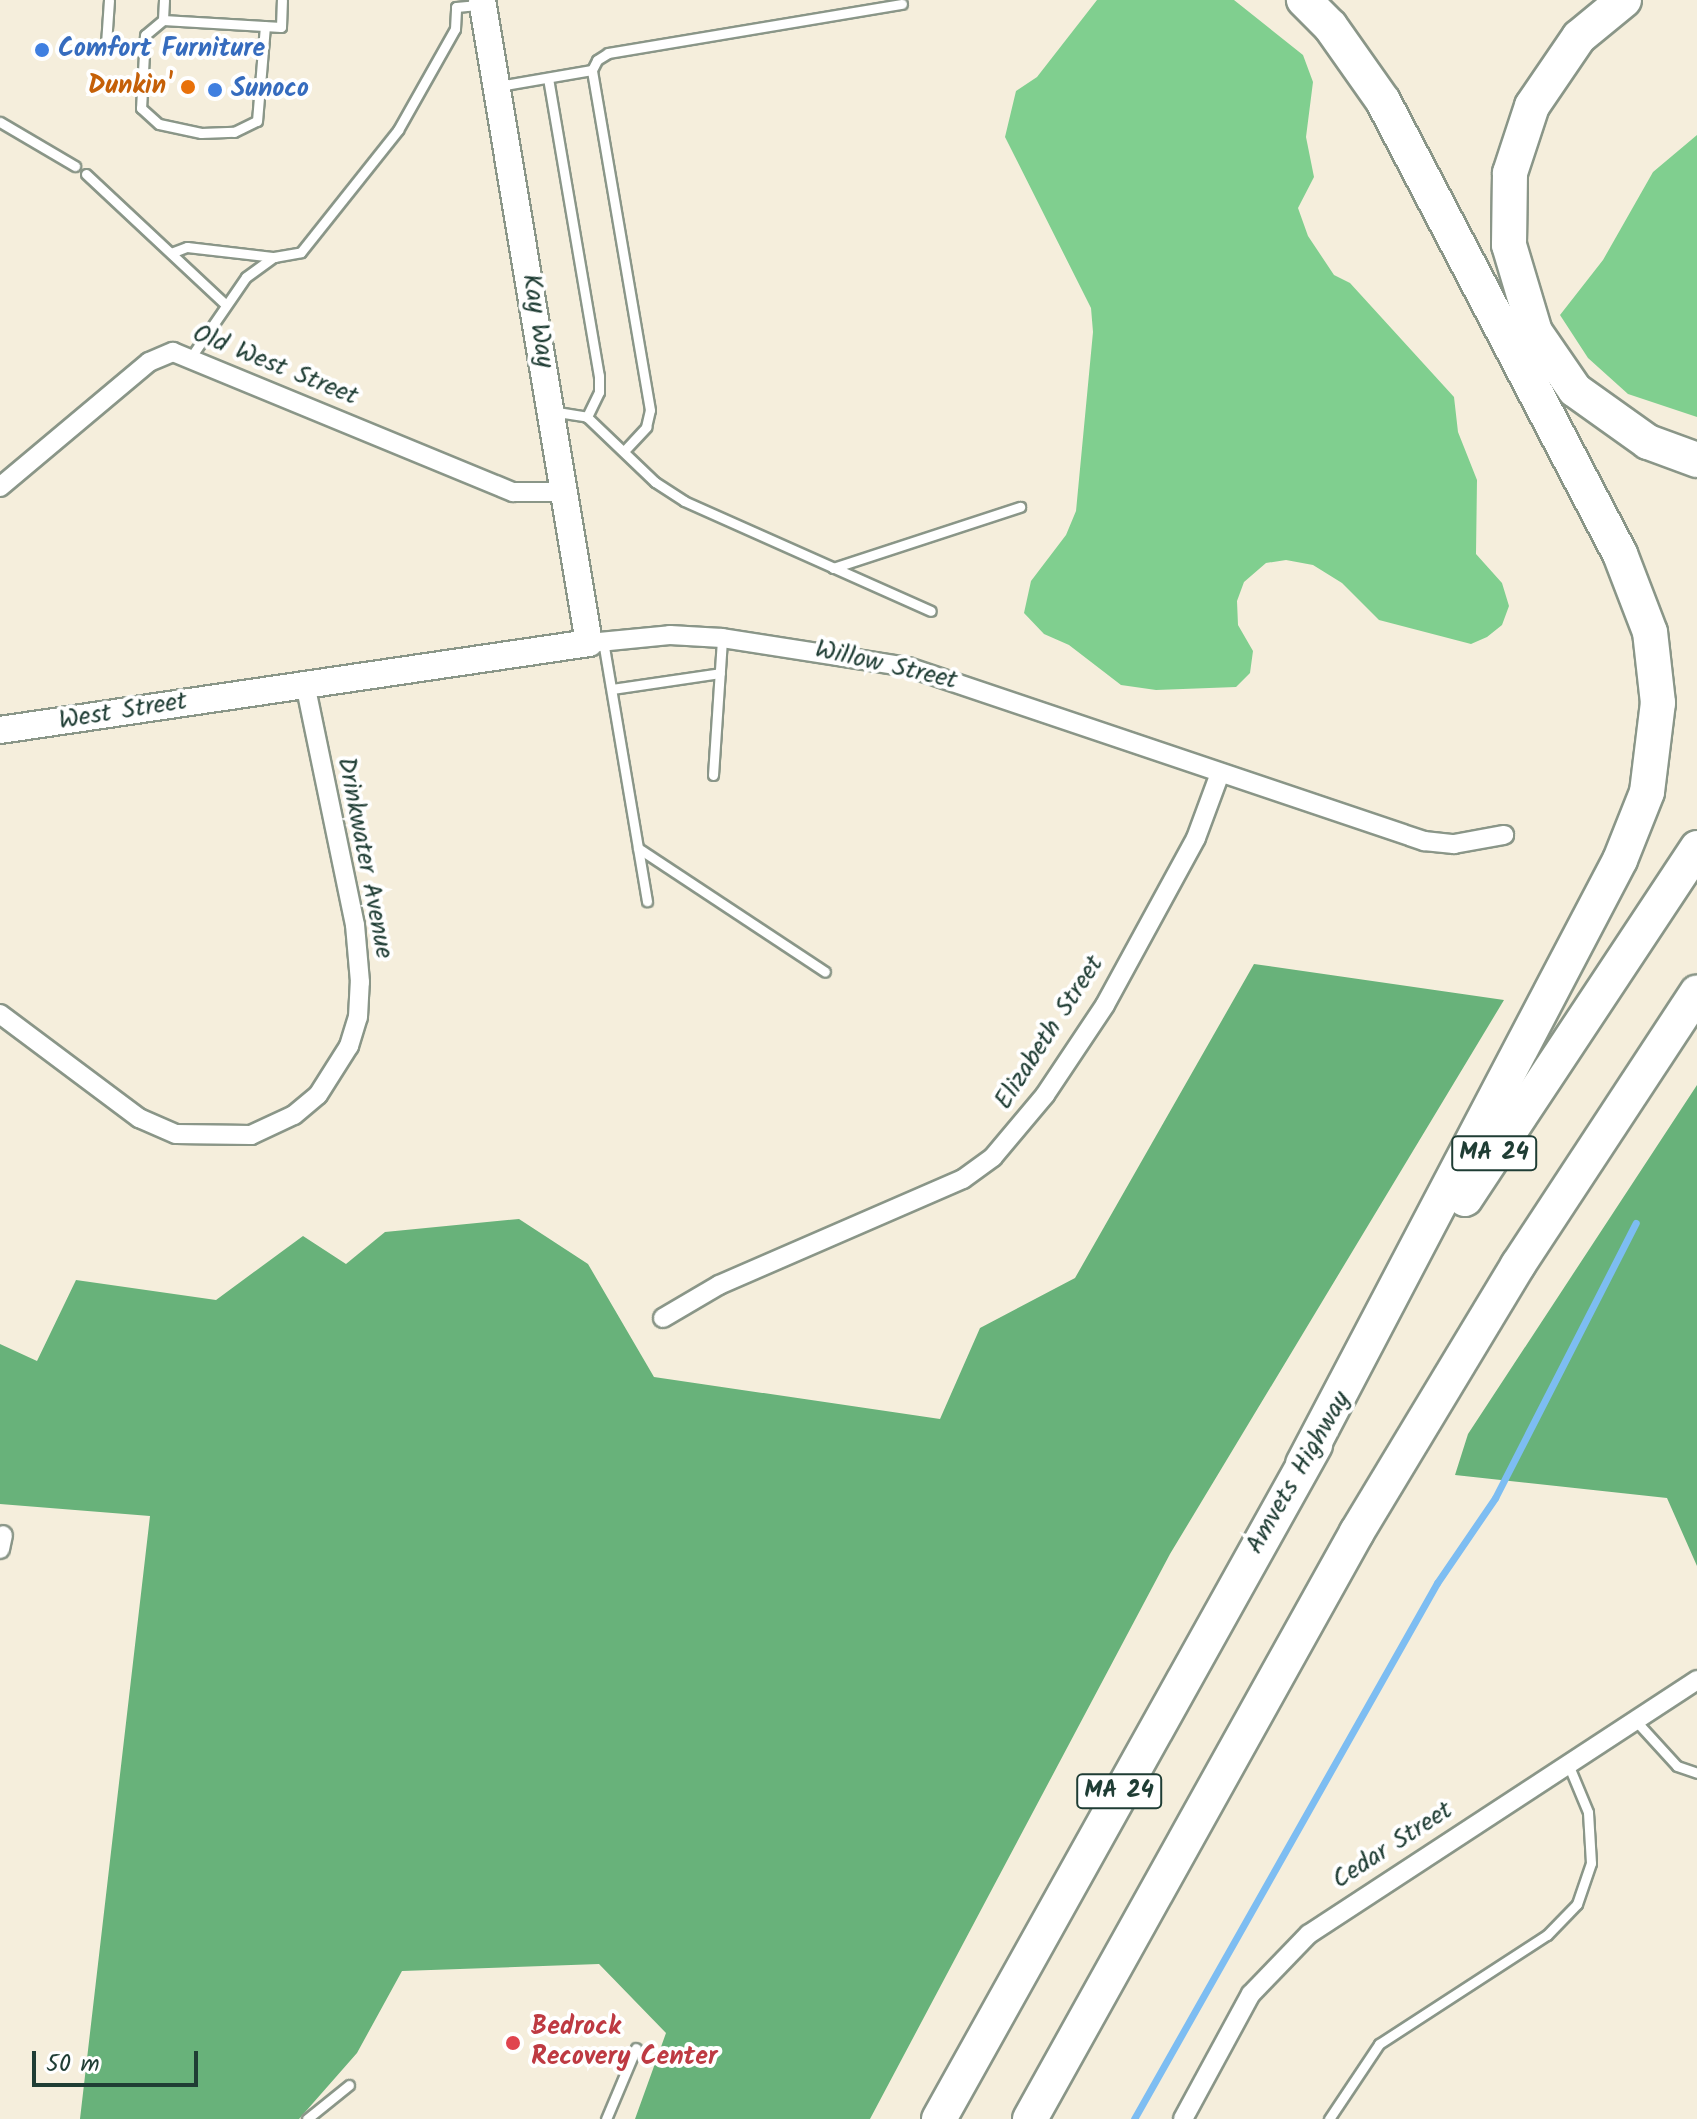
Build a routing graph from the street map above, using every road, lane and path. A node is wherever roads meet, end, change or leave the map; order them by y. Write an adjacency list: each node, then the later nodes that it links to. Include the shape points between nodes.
1 (109, 0): 11 (lane)
2 (164, 0): 9 (lane)
3 (282, 0): 10 (lane, via 281,27)
4 (1304, 0): 48 (highway, via 1330,26 1383,101 1620,554 1650,632 1658,703 1647,792 1620,860)
5 (1624, 0): 25 (highway, via 1572,45 1532,106 1510,173 1509,245 1535,332 1575,390 1648,442)
6 (482, 2): 7 (lane); 14 (street, Kay Way)
7 (456, 3): 19 (lane, via 455,29 392,139 308,246 294,255)
8 (902, 4): 12 (lane, via 608,53)
9 (163, 20): 10 (lane); 10 (lane, via 145,35 141,108 159,124 201,133 234,132 257,121)
10 (265, 26)
11 (106, 44)
12 (592, 70): 13 (lane); 24 (lane, via 650,410 646,427)
13 (548, 78): 14 (lane); 23 (lane, via 599,376 599,392)
14 (499, 86): 22 (street, Kay Way)
15 (0, 122): 16 (lane)
16 (75, 166)
17 (86, 174): 18 (lane)
18 (171, 253): 19 (lane, via 187,247); 20 (lane)
19 (274, 257): 20 (lane, via 253,269)
20 (225, 304): 21 (lane)
21 (191, 357): 26 (street, Old West Street, via 173,352 154,358); 27 (street, Old West Street, via 513,492)
22 (551, 411): 23 (lane); 27 (street, Kay Way)
23 (587, 417): 24 (lane)
24 (624, 451): 29 (lane, via 673,495)
25 (1697, 460)
26 (0, 487)
27 (564, 492): 32 (street, Kay Way)
28 (1020, 507): 29 (lane)
29 (833, 568): 30 (lane)
30 (931, 611)
31 (722, 638): 32 (street, Willow Street, via 670,635); 33 (lane); 38 (street, Willow Street, via 832,651 920,670)
32 (596, 642): 34 (street, Willow Street); 35 (lane)
33 (720, 673): 35 (lane); 39 (lane)
34 (305, 684): 36 (street, Willow Street); 46 (street, Drinkwater Avenue, via 355,925 360,982 349,1046 318,1095 294,1115 251,1135 176,1134 139,1118)
35 (612, 689): 41 (lane)
36 (245, 693): 37 (street, West Street)
37 (0, 730)
38 (1220, 773): 40 (street, Willow Street, via 1424,841 1454,844); 47 (street, Elizabeth Street, via 1196,838 1105,1005 1045,1095 993,1157 952,1184 719,1285)
39 (713, 775)
40 (1504, 835)
41 (638, 848): 43 (lane); 44 (lane)
42 (1697, 848): 48 (highway, Amvets Highway / MA 24, via 1483,1171)
43 (647, 901)
44 (825, 972)
45 (1697, 994): 58 (highway, MA 24, via 1518,1265 1357,1532)
46 (0, 1014)
47 (663, 1318)
48 (1303, 1464): 57 (highway, Amvets Highway / MA 24)
49 (1697, 1680): 50 (street, Cedar Street)
50 (1635, 1720): 51 (street, Cedar Street); 52 (lane, via 1677,1766)
51 (1568, 1764): 59 (street, Cedar Street, via 1336,1914 1285,1955 1246,2001); 60 (lane, via 1588,1812 1591,1863 1577,1904 1547,1935 1379,2044)
52 (1697, 1773)
53 (636, 2048): 56 (lane)
54 (349, 2085): 55 (lane)
55 (307, 2119)
56 (606, 2119)
57 (939, 2119)
58 (1030, 2119)
59 (1183, 2119)
60 (1329, 2119)

